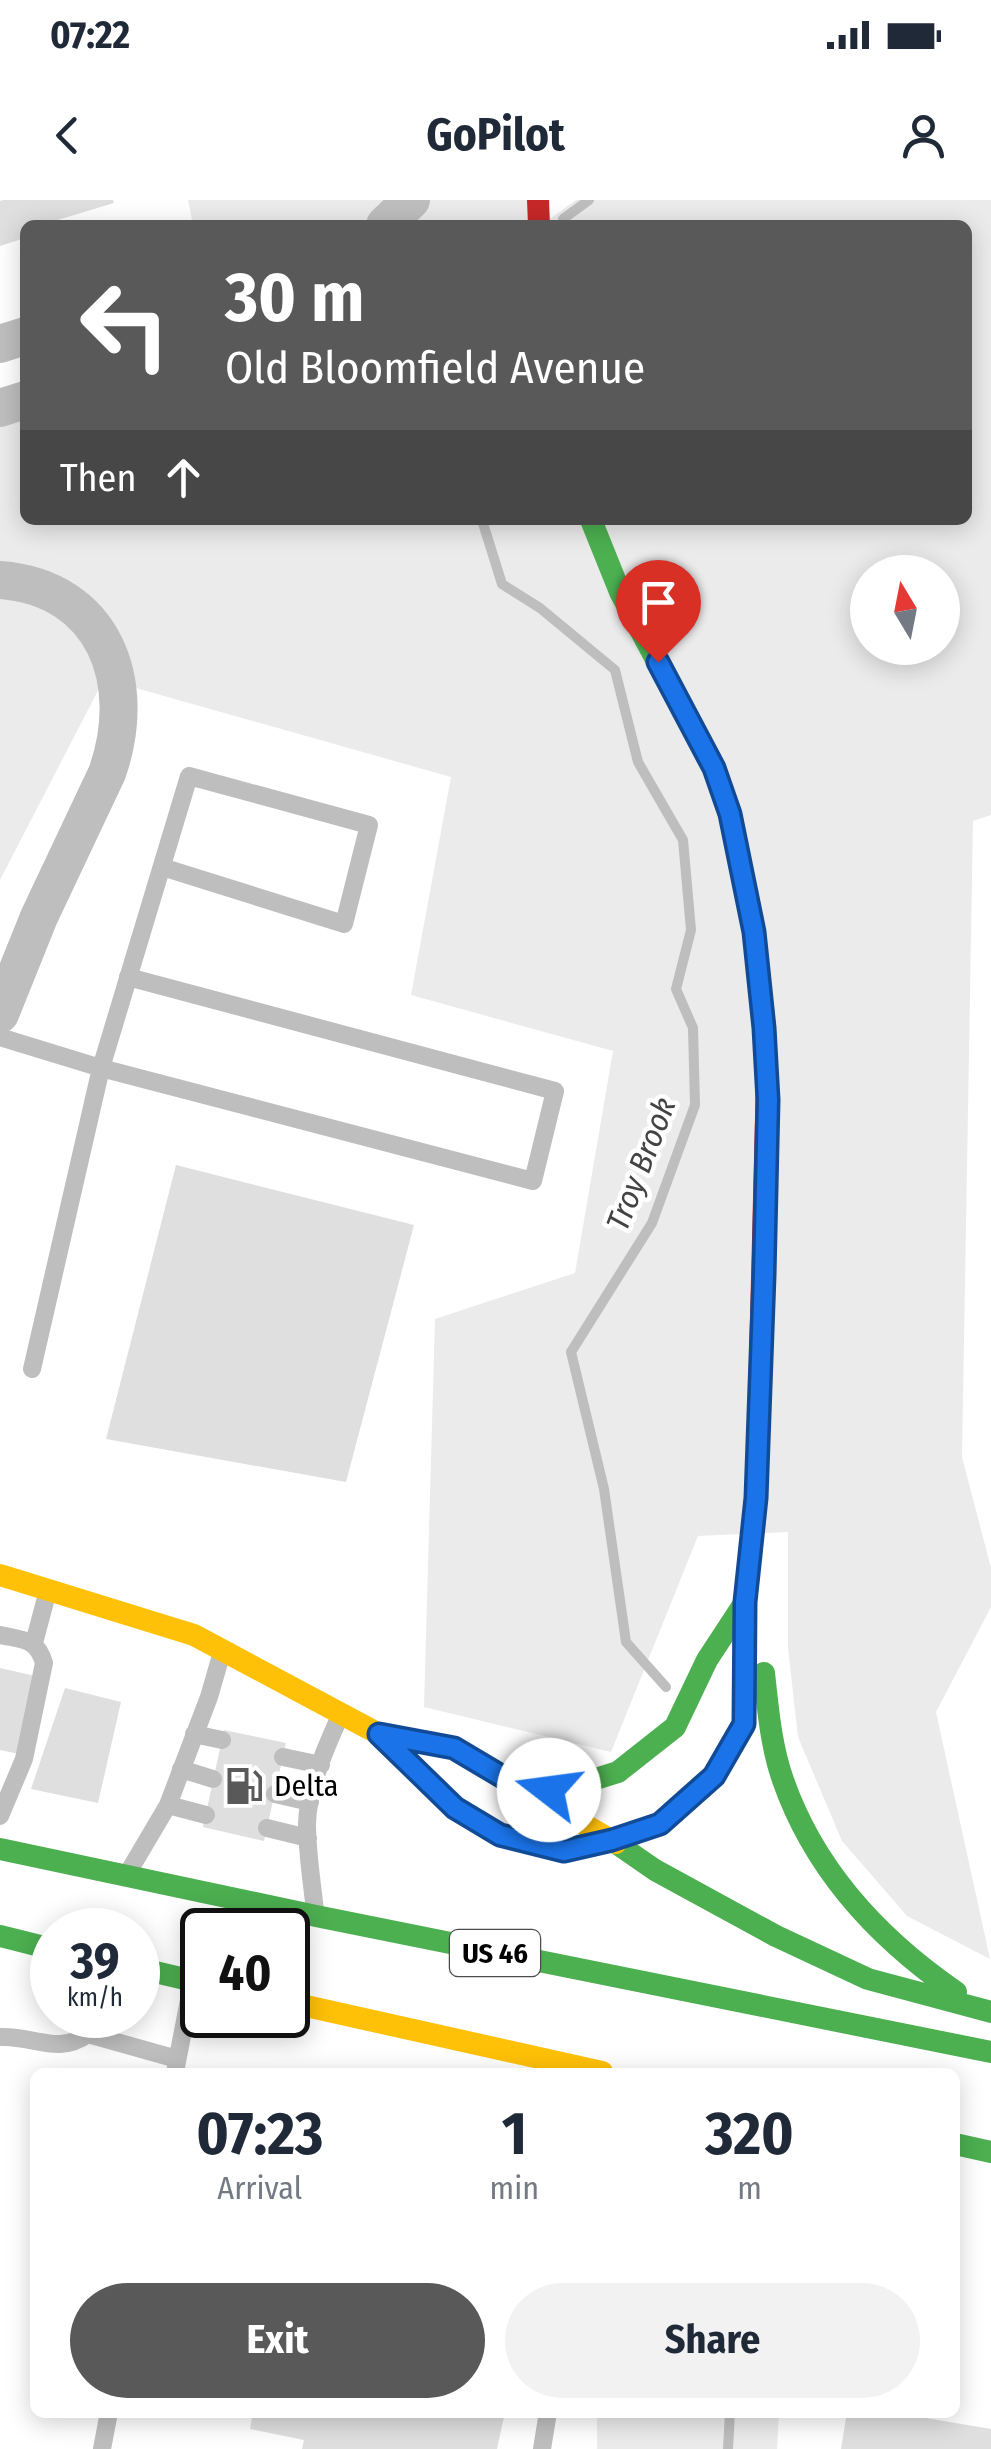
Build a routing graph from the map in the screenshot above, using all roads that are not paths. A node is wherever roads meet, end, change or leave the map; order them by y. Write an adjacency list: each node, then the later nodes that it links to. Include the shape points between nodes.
1 (410, 200): 2 (street)
2 (390, 220)
3 (593, 525): 11 (main road, via 620,592 714,768 754,932 768,1100)
4 (0, 580): 7 (street, via 41,586 85,615 110,656 120,702 107,773)
5 (162, 867): 5 (lane, via 188,776 368,826 344,924); 6 (lane)
6 (128, 977): 9 (lane); 9 (lane, via 555,1091 533,1181)
7 (0, 1014)
8 (0, 1038): 9 (lane)
9 (101, 1068): 10 (lane)
10 (32, 1369)
11 (750, 1551): 14 (main road); 41 (main road, via 768,1717 799,1818 860,1910 951,1990)
12 (0, 1574): 13 (main road)
13 (48, 1588): 16 (lane); 17 (main road)
14 (745, 1602): 26 (main road, via 675,1727 618,1772 570,1788); 34 (main road, via 744,1724 714,1776 660,1824)
15 (0, 1635): 16 (lane)
16 (34, 1643): 31 (lane, via 44,1664 38,1698 24,1759)
17 (223, 1650): 18 (main road); 19 (lane)
18 (340, 1715): 20 (main road); 23 (lane)
19 (194, 1734): 21 (lane); 24 (lane)
20 (379, 1734): 26 (main road, via 454,1748); 34 (main road, via 455,1808 500,1835 564,1851)
21 (222, 1740)
22 (283, 1756): 23 (lane)
23 (320, 1765): 28 (lane)
24 (181, 1769): 25 (lane); 29 (lane)
25 (214, 1779)
26 (528, 1792): 34 (main road)
27 (275, 1794): 28 (lane)
28 (310, 1802): 33 (lane)
29 (168, 1805): 30 (lane); 36 (lane)
30 (206, 1815)
31 (0, 1816)
32 (267, 1828): 33 (lane)
33 (308, 1838): 37 (lane)
34 (612, 1840): 41 (main road, via 759,1927 868,1978)
35 (0, 1849): 36 (main road, US 46)
36 (126, 1876): 37 (main road, US 46)
37 (316, 1916): 46 (main road, US 46)
38 (0, 1936): 39 (main road)
39 (30, 1944)
40 (310, 2007): 48 (main road)
41 (989, 2011)
42 (0, 2037): 43 (lane, via 61,2045)
43 (82, 2038)
44 (99, 2038): 47 (lane)
45 (183, 2038): 47 (lane)
46 (991, 2052)
47 (176, 2066)
48 (584, 2068)
49 (960, 2145): 50 (main road)
50 (991, 2152)
51 (108, 2418): 53 (lane)
52 (547, 2418): 54 (lane)
53 (102, 2449)
54 (542, 2449)

